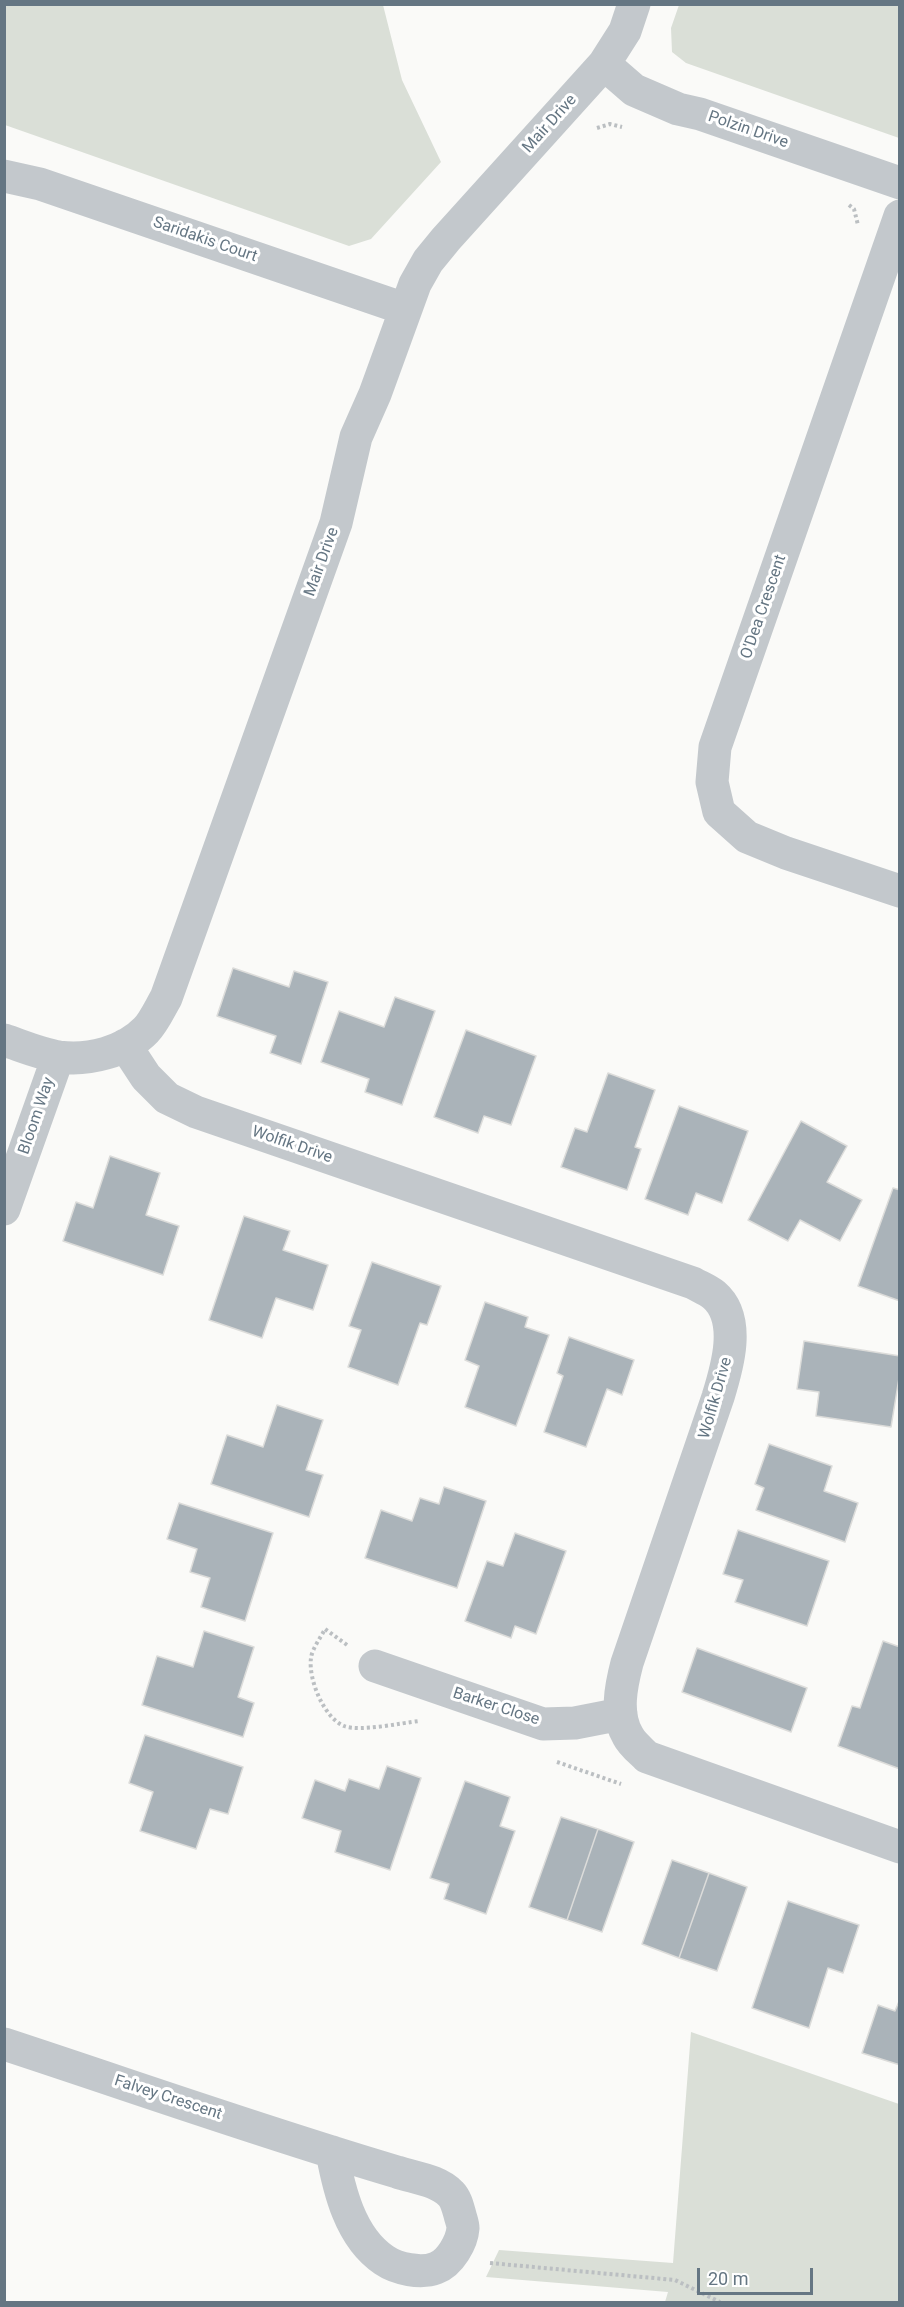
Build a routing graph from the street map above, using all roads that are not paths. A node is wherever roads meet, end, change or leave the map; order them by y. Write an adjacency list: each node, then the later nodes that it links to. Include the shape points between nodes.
1 (634, 4): 2 (street, Mair Drive, via 625,32)
2 (604, 64): 4 (street, Polzin Drive, via 634,90 678,109); 6 (street, Mair Drive, via 428,261)
3 (4, 176): 6 (street, Saridakis Court, via 40,184)
4 (900, 183)
5 (895, 229): 7 (street, O'Dea Crescent, via 716,747 712,782 719,813 747,837)
6 (405, 309): 9 (street, Mair Drive, via 356,437 336,523 166,998 148,1028)
7 (900, 891)
8 (4, 1040): 10 (street, Mair Drive)
9 (125, 1045): 10 (street, Mair Drive, via 102,1054); 13 (street, Wolfik Drive, via 167,1098 196,1112 693,1283 714,1295 726,1313 730,1359 627,1662)
10 (58, 1057): 11 (street, Bloom Way)
11 (4, 1209)
12 (375, 1666): 13 (street, Barker Close, via 543,1724 575,1723)
13 (621, 1714): 14 (street, Wolfik Drive, via 628,1737 647,1758)
14 (900, 1847)
15 (4, 2044): 16 (street, Falvey Crescent)
16 (332, 2152): 16 (street, Falvey Crescent, via 436,2183 452,2195 463,2227 449,2259 436,2268 401,2268 384,2260 365,2243 339,2187)

